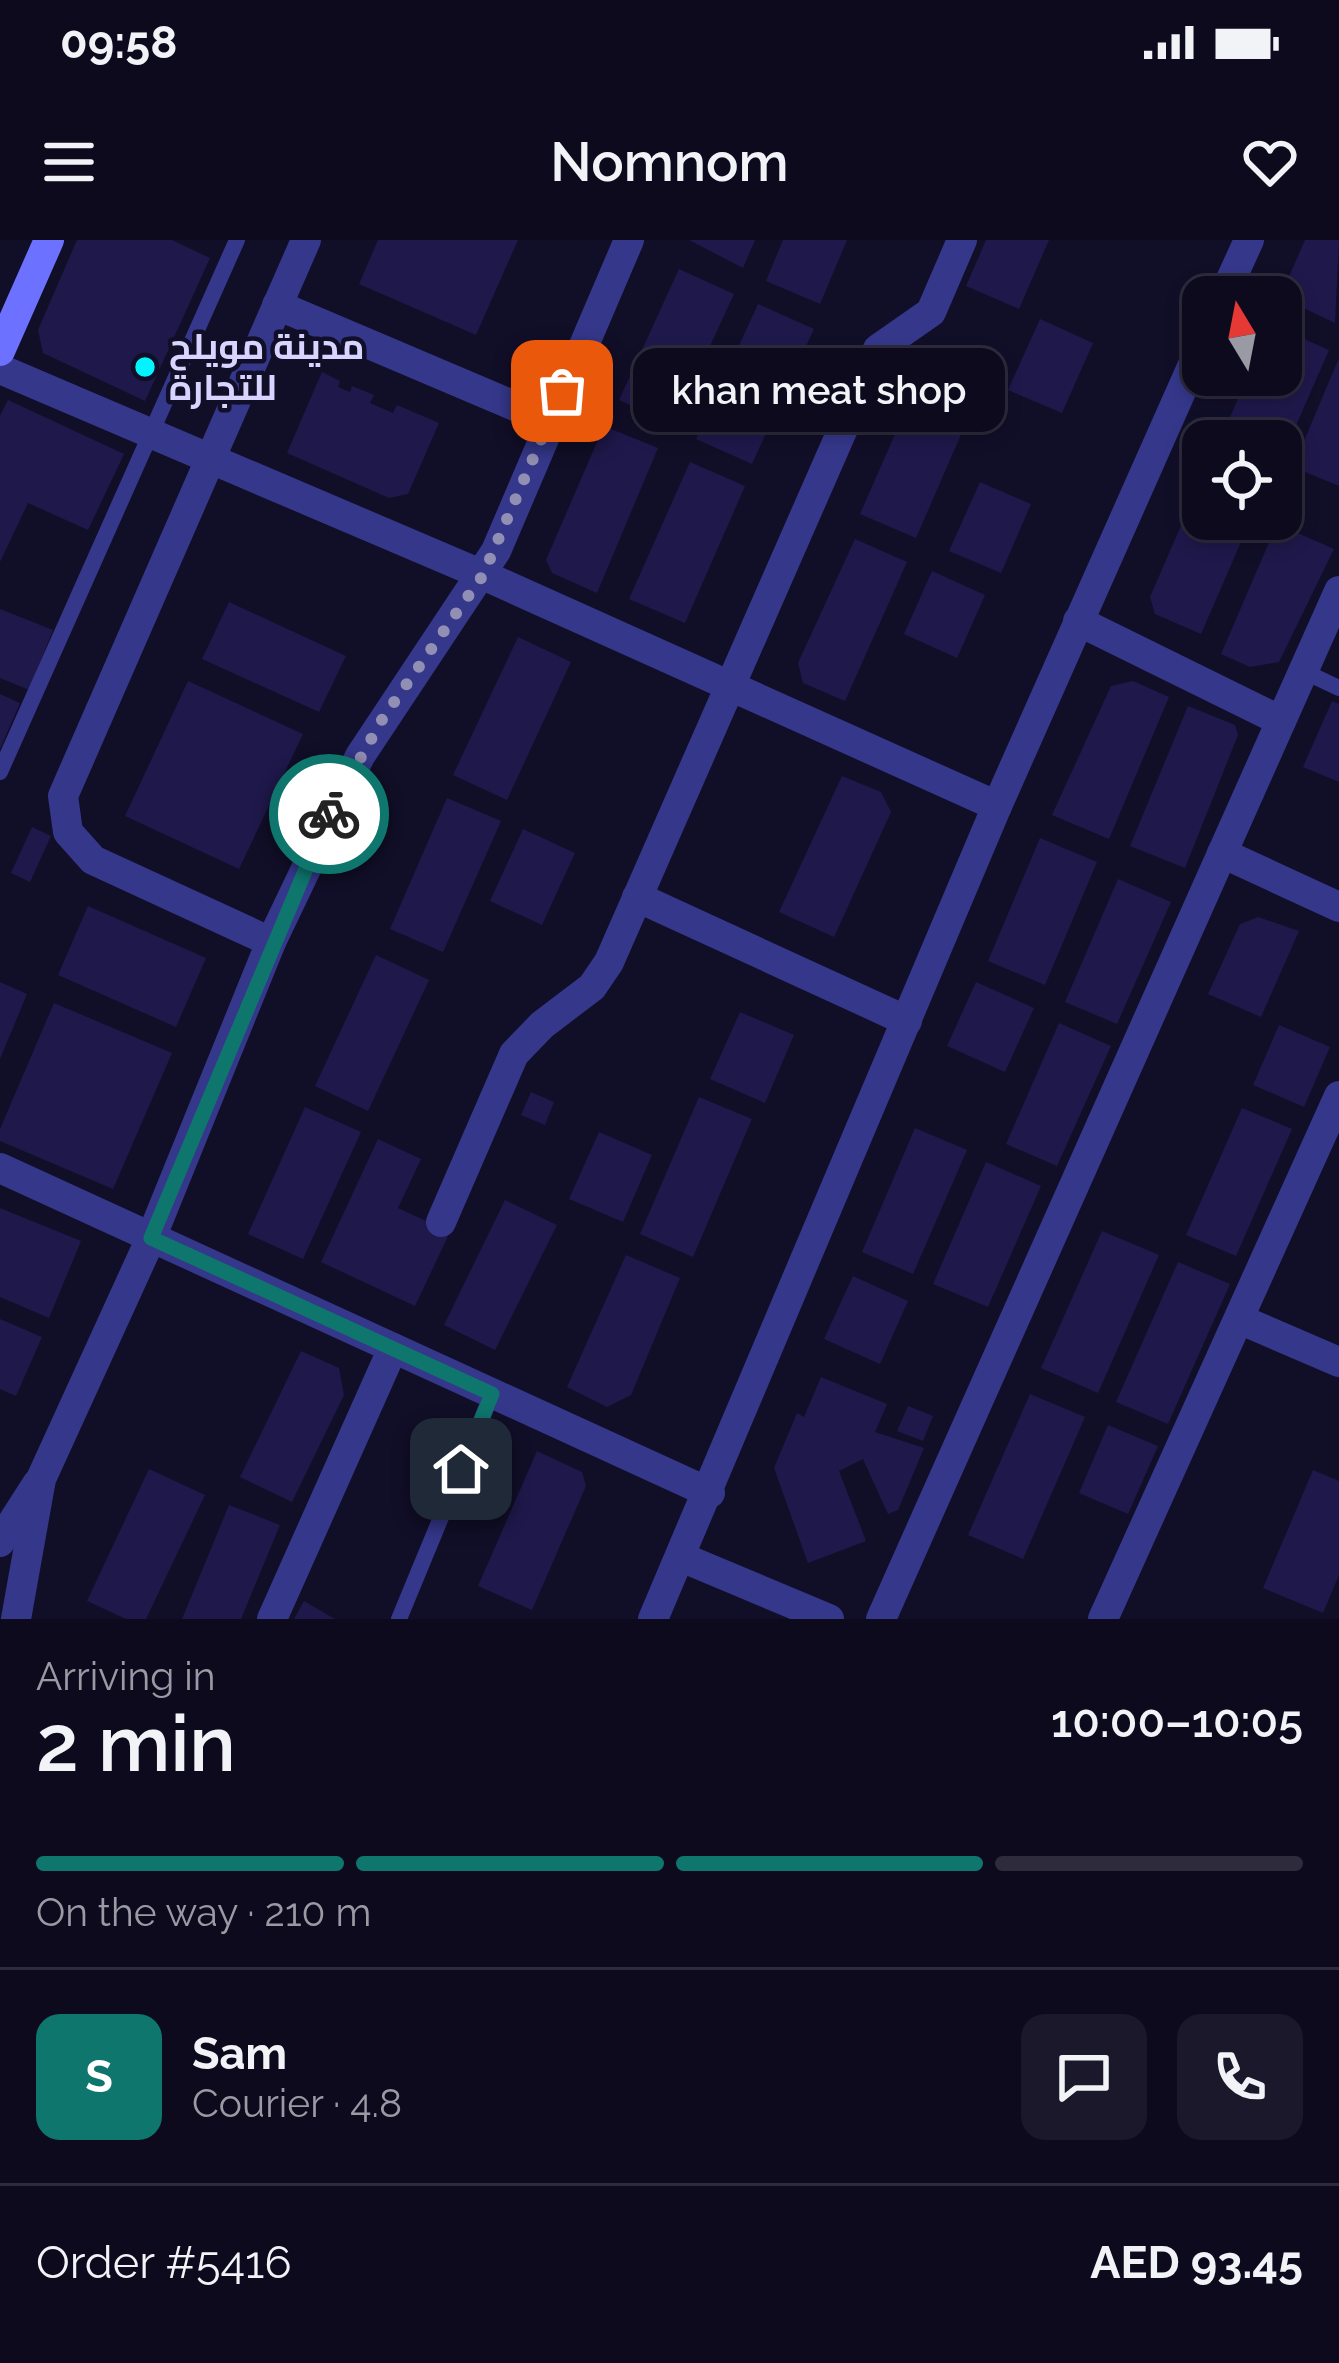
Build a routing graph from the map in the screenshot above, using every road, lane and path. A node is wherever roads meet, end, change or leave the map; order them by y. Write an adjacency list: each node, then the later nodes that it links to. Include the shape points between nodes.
1 (49, 240): 9 (main road)
2 (237, 240): 13 (lane)
3 (306, 240): 8 (street)
4 (629, 240): 12 (street)
5 (962, 240): 19 (street, via 931,312 878,350)
6 (1249, 240): 7 (street)
7 (1233, 276)
8 (278, 304): 12 (street); 14 (street)
9 (0, 351)
10 (0, 369): 13 (street)
11 (1182, 389): 17 (street)
12 (550, 421): 15 (street)
13 (151, 433): 14 (street); 22 (lane)
14 (210, 458): 15 (street); 27 (street, via 68,777 62,814 78,849 93,860)
15 (483, 575): 19 (street); 27 (street, via 360,756)
16 (1339, 591): 18 (street)
17 (1078, 621): 21 (street); 23 (street)
18 (1303, 671): 20 (lane); 21 (street)
19 (731, 687): 23 (street); 25 (street)
20 (1339, 688)
21 (1281, 721): 24 (street)
22 (0, 772)
23 (997, 806): 28 (street)
24 (1222, 853): 26 (street); 47 (street)
25 (638, 897): 28 (street); 31 (street, via 602,976 514,1054)
26 (1339, 907)
27 (271, 942): 32 (street)
28 (908, 1021): 38 (street)
29 (1339, 1096): 33 (street)
30 (0, 1168): 32 (street)
31 (441, 1222)
32 (151, 1238): 34 (street); 37 (street)
33 (1238, 1319): 35 (street); 48 (street)
34 (393, 1348): 36 (street); 43 (street)
35 (1339, 1362)
36 (492, 1394): 38 (street); 44 (lane)
37 (40, 1479): 39 (street); 42 (street)
38 (710, 1493): 40 (street)
39 (0, 1542)
40 (681, 1557): 41 (street); 45 (street)
41 (783, 1610): 46 (street)
42 (16, 1619)
43 (272, 1619)
44 (399, 1619)
45 (653, 1619)
46 (829, 1619)
47 (881, 1619)
48 (1103, 1619)

